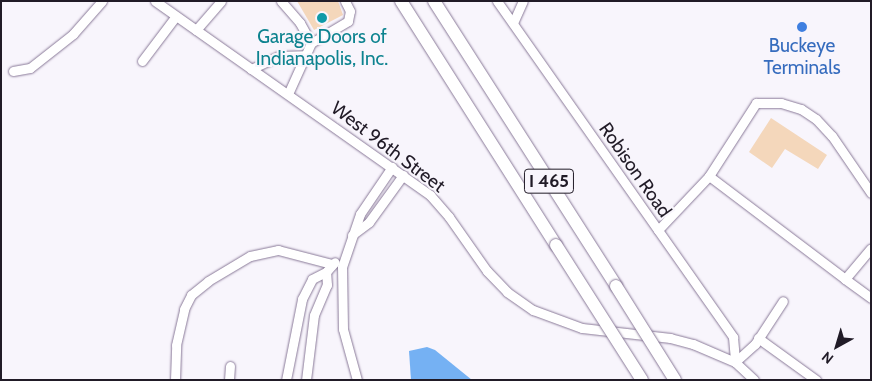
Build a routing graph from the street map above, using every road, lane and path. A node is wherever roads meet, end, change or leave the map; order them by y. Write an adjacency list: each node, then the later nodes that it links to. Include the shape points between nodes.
1 (102, 1): 17 (street, via 73,34 30,68)
2 (155, 1): 10 (street, West 96th Street)
3 (221, 1): 12 (street)
4 (281, 1): 13 (street, via 300,23)
5 (345, 1): 13 (street, via 350,11 348,21)
6 (402, 1): 40 (highway, I 465, bridge)
7 (434, 1): 41 (highway, I 465, bridge)
8 (497, 1): 11 (street, Robison Road)
9 (523, 1): 11 (street)
10 (176, 16): 12 (street, West 96th Street); 15 (street)
11 (513, 23): 23 (street, Robison Road)
12 (196, 30): 16 (street, West 96th Street)
13 (311, 44): 14 (street)
14 (304, 55): 16 (street, via 279,56); 18 (street)
15 (142, 61)
16 (252, 69): 18 (street, West 96th Street)
17 (13, 72)
18 (288, 94): 19 (street, West 96th Street)
19 (392, 167): 20 (street, West 96th Street); 24 (street, via 360,214)
20 (403, 175): 24 (street, via 369,222); 33 (street, West 96th Street, via 430,196 449,217 486,271 507,292 533,310 582,328 670,338 694,344)
21 (708, 176): 22 (street, via 756,103 781,104 801,109 816,119 832,136); 23 (street); 29 (street)
22 (871, 193)
23 (658, 230): 33 (street, Robison Road, via 733,337)
24 (352, 235): 26 (street)
25 (871, 248): 29 (street)
26 (344, 256): 27 (street); 39 (street, via 342,317)
27 (332, 264): 28 (street); 35 (street, via 278,250 250,256 208,281 191,295 184,309 176,344)
28 (326, 272): 37 (street, via 312,279 302,299); 38 (street, via 327,285 314,315)
29 (845, 278): 30 (street)
30 (871, 298)
31 (783, 301): 32 (street)
32 (758, 338): 33 (street); 43 (street)
33 (735, 362): 42 (street, West 96th Street)
34 (230, 366): 36 (street)
35 (175, 380)
36 (229, 380)
37 (286, 380)
38 (306, 380)
39 (357, 380)
40 (642, 380)
41 (675, 380)
42 (754, 380)
43 (816, 380)

